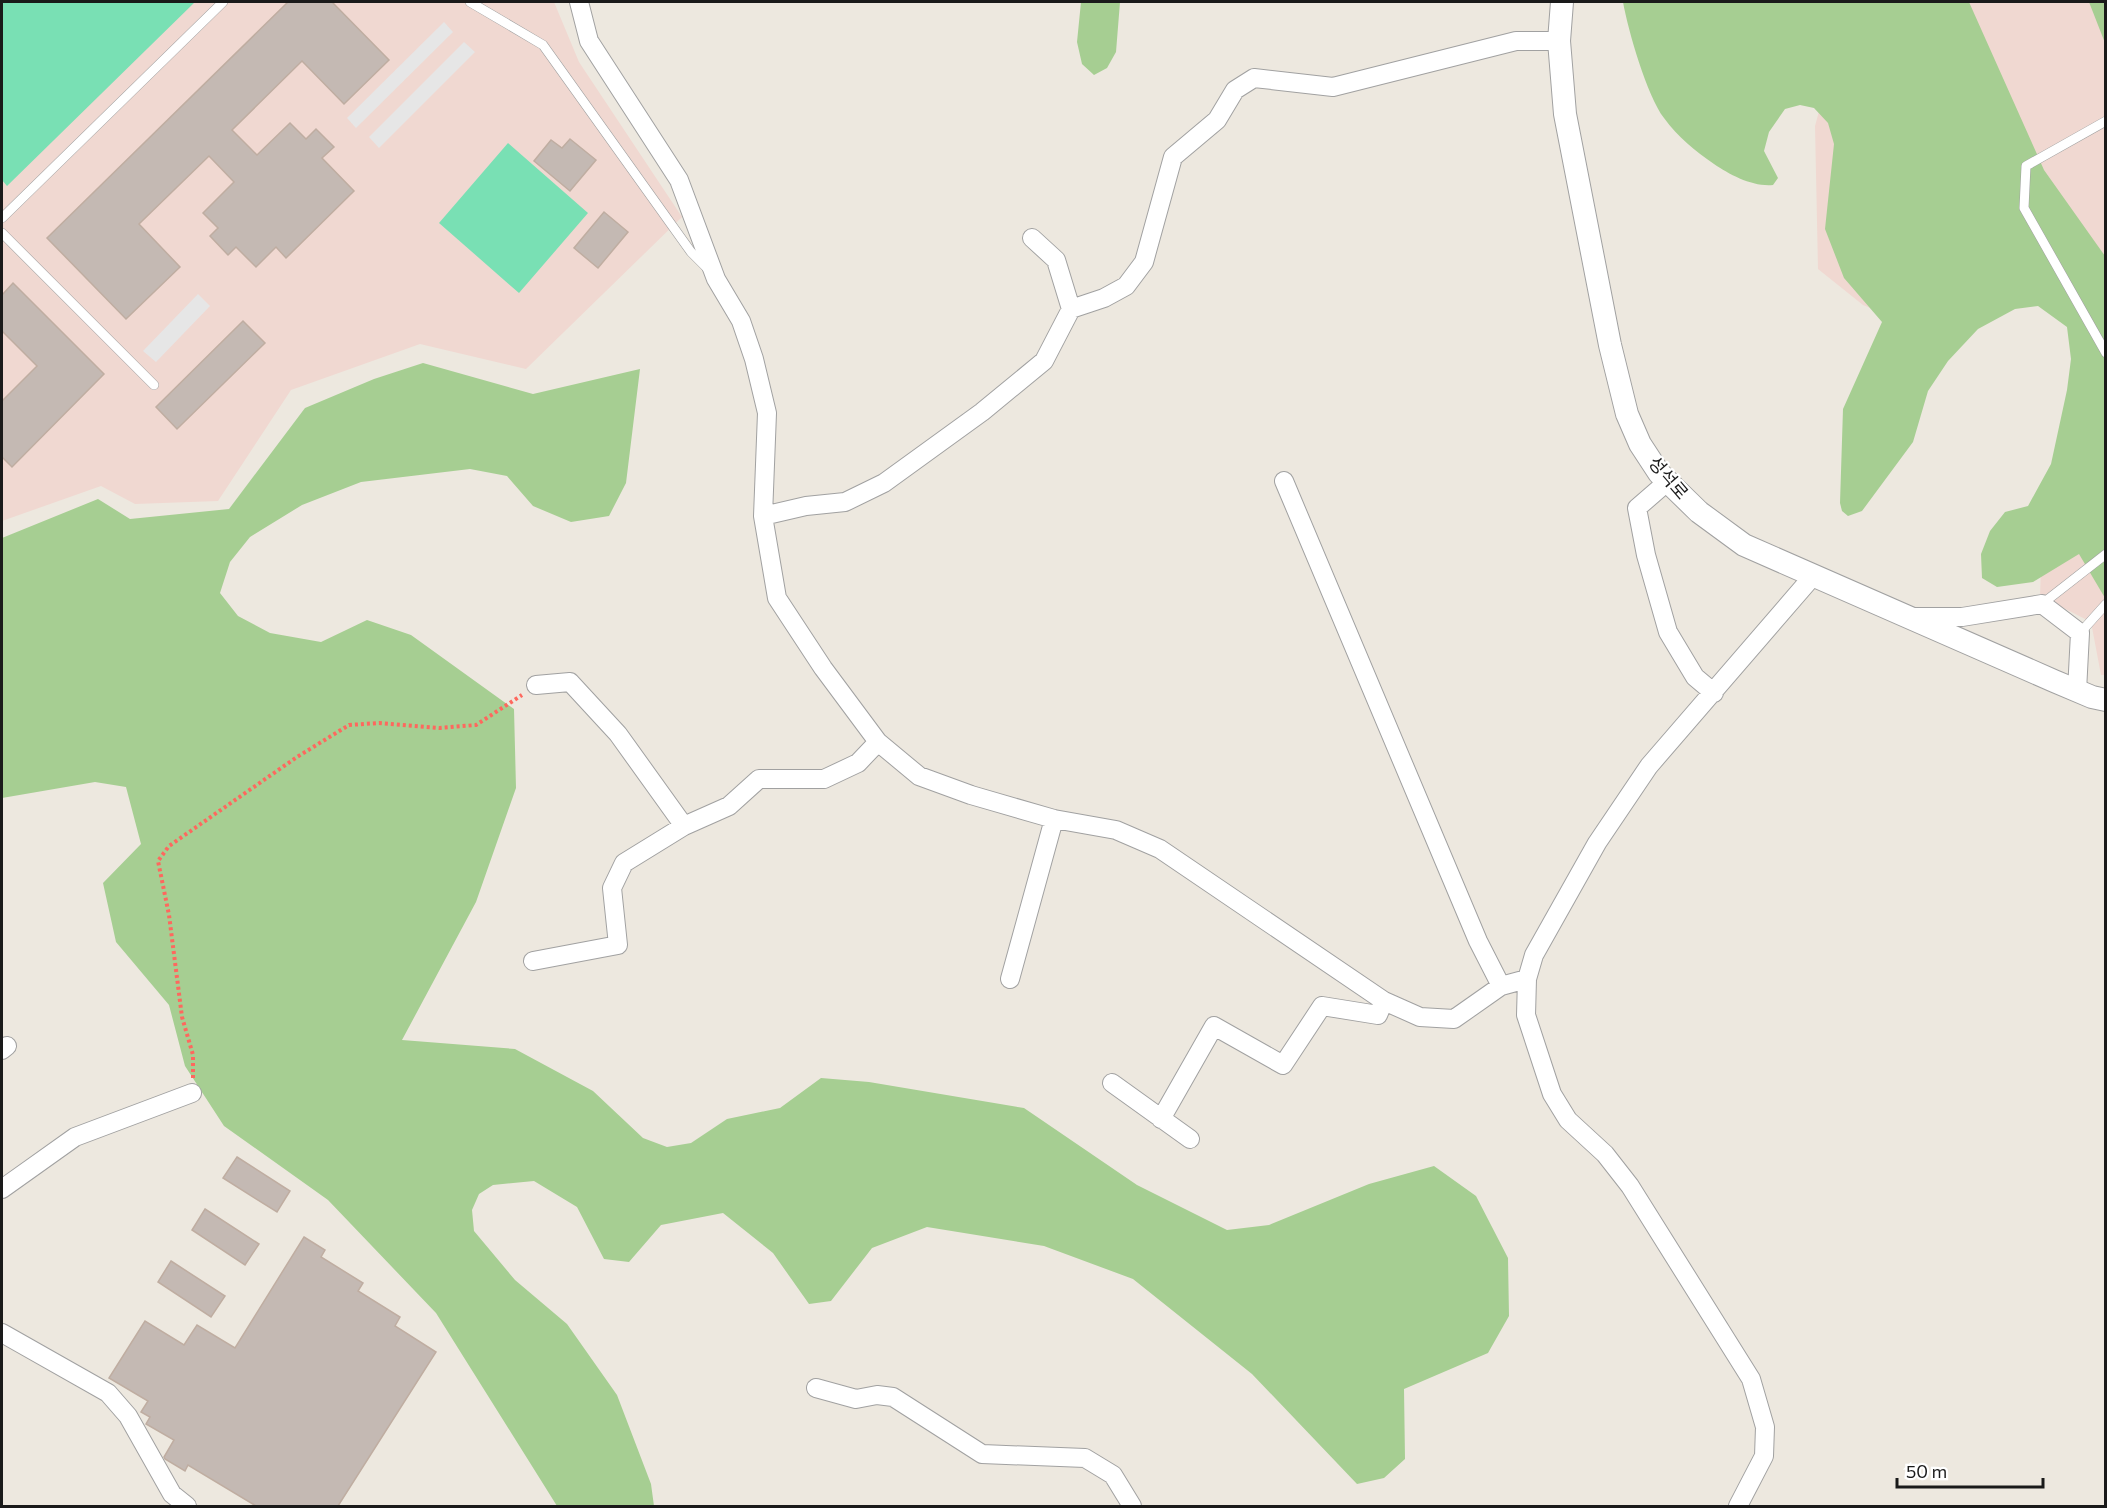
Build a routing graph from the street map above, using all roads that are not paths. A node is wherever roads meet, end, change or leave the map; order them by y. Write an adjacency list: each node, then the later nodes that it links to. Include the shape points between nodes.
1 (222, 2): 7 (lane)
2 (470, 2): 10 (lane, via 543,45 692,252)
3 (579, 2): 10 (street, via 589,41 679,180)
4 (1562, 2): 5 (street, 성석로)
5 (1559, 41): 11 (street, via 1516,41 1333,87 1254,78 1235,90 1217,120 1173,157 1144,262 1126,286); 15 (street, 성석로, via 1565,114 1610,345 1640,444)
6 (2106, 120): 12 (lane, via 2026,166 2024,208)
7 (2, 218)
8 (2, 233): 13 (lane)
9 (1032, 238): 11 (street, via 1056,260)
10 (716, 279): 16 (street, via 741,321 767,413)
11 (1071, 309): 16 (street, via 1044,361 884,483 845,502)
12 (2106, 353)
13 (154, 386)
14 (1284, 481): 33 (street, via 1478,941)
15 (1667, 482): 18 (street, 성석로, via 1744,545); 25 (street, via 1637,508 1646,555 1668,632 1695,677)
16 (763, 516): 27 (street, via 777,598 823,669)
17 (2106, 554): 19 (lane)
18 (1814, 576): 21 (street, 성석로); 25 (street)
19 (2042, 604): 21 (street, via 1962,617); 22 (street)
20 (2106, 604): 22 (lane)
21 (1905, 616): 24 (street, 성석로)
22 (2080, 633): 24 (street)
23 (537, 686): 29 (street, via 570,682 618,734)
24 (2077, 691): 26 (street, 성석로)
25 (1713, 693): 32 (street, via 1649,766 1597,843 1534,955)
26 (2106, 700)
27 (878, 742): 28 (street, via 919,776); 29 (street, via 858,763 824,778 759,779 729,806)
28 (1053, 819): 31 (street); 34 (street, via 1116,830 1160,849)
29 (684, 826): 30 (street, via 624,863 612,888 618,945)
30 (533, 961)
31 (1010, 979)
32 (1527, 979): 33 (street); 44 (street, via 1526,1015 1552,1094 1568,1120 1605,1154 1630,1186 1750,1379 1765,1427 1764,1456)
33 (1501, 986): 34 (street, via 1454,1019 1420,1017)
34 (1384, 1000): 37 (street, via 1378,1015 1322,1006 1283,1065 1214,1026)
35 (1112, 1083): 37 (street)
36 (192, 1093): 39 (street, via 75,1137)
37 (1161, 1119): 38 (street)
38 (1190, 1139)
39 (2, 1189)
40 (2, 1333): 42 (street, via 108,1393 128,1416 172,1494)
41 (816, 1388): 43 (street, via 856,1399 893,1397 982,1454 1085,1458 1113,1475)
42 (187, 1506)
43 (1132, 1506)
44 (1738, 1506)

